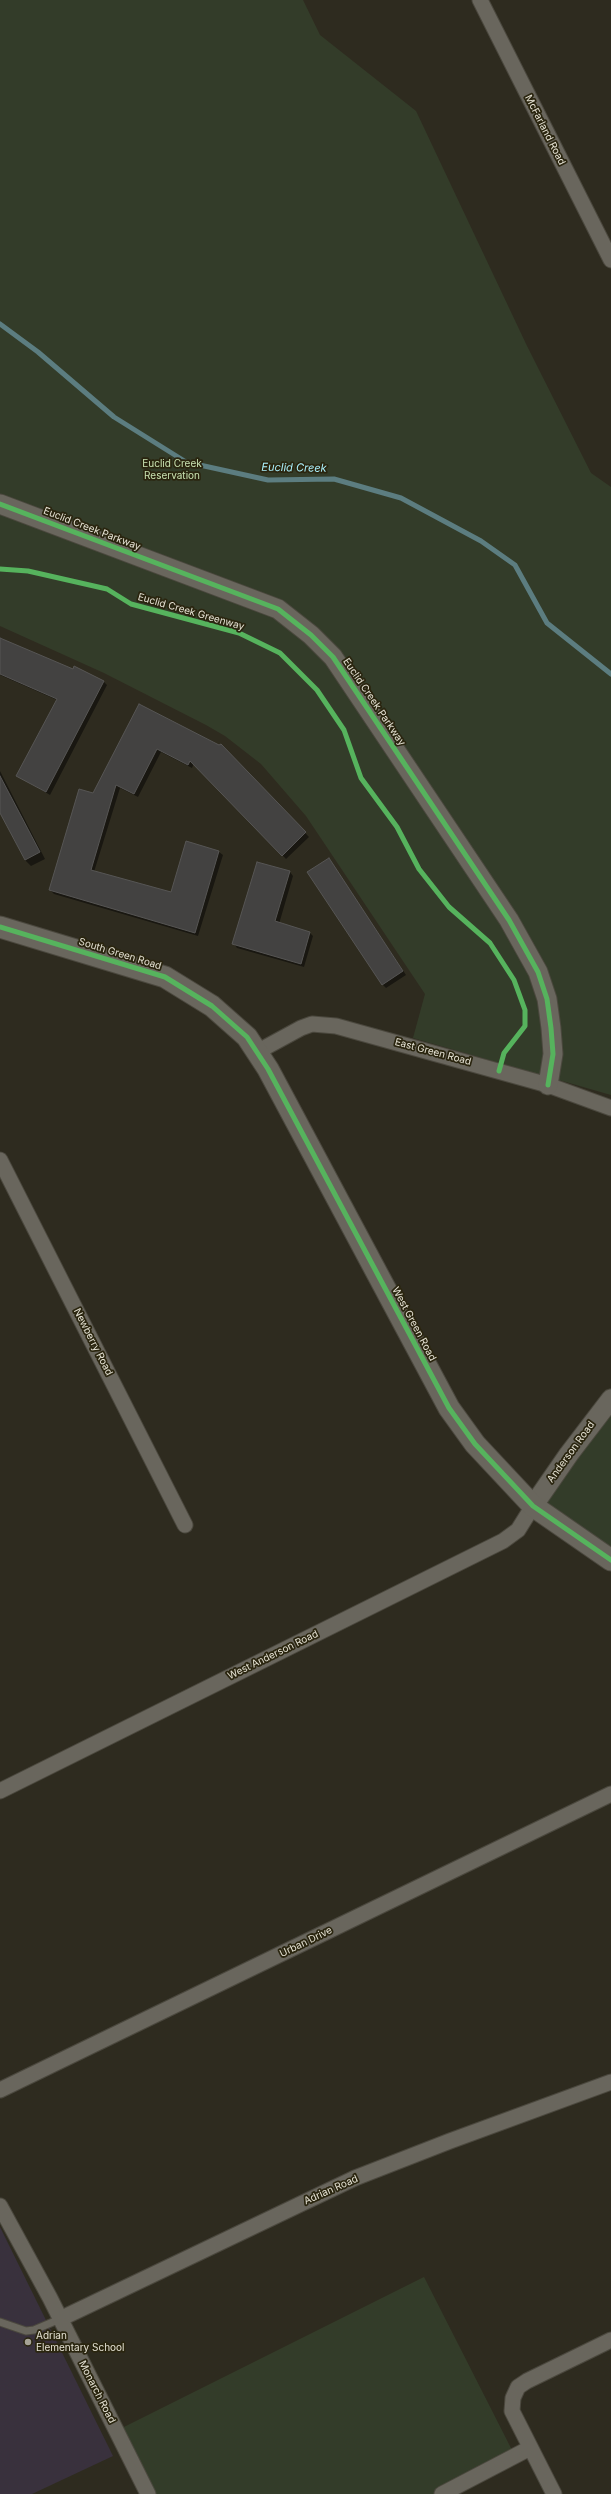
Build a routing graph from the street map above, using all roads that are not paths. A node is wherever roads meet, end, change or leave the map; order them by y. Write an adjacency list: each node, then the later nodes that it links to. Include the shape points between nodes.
1 (480, 0): 2 (street, McFarland Road)
2 (611, 260)
3 (0, 504): 6 (street, Euclid Creek Parkway, via 278,609 311,635 333,658 509,920 538,972 547,999 552,1028 553,1054)
4 (0, 927): 5 (main road, South Green Road, via 165,977 212,1006 247,1037)
5 (257, 1052): 6 (street, East Green Road, via 301,1028 323,1024); 10 (main road, West Green Road, via 449,1408 475,1444)
6 (548, 1084): 7 (street, East Green Road)
7 (611, 1108)
8 (0, 1160): 11 (street, Newberry Road)
9 (611, 1399): 10 (street, Anderson Road)
10 (533, 1506): 12 (main road, West Green Road); 13 (street, West Anderson Road, via 518,1530 504,1541)
11 (185, 1525)
12 (611, 1560)
13 (0, 1791)
14 (611, 1794): 16 (street, Urban Drive)
15 (611, 2082): 18 (street, Adrian Road, via 355,2178)
16 (0, 2090)
17 (0, 2206): 18 (street, Monarch Road)
18 (60, 2319): 19 (lane, via 26,2331); 22 (street, Monarch Road)
19 (0, 2322)
20 (611, 2340): 21 (street, via 518,2387 513,2398 512,2410)
21 (530, 2448): 23 (street); 24 (street)
22 (148, 2494)
23 (442, 2494)
24 (554, 2494)

